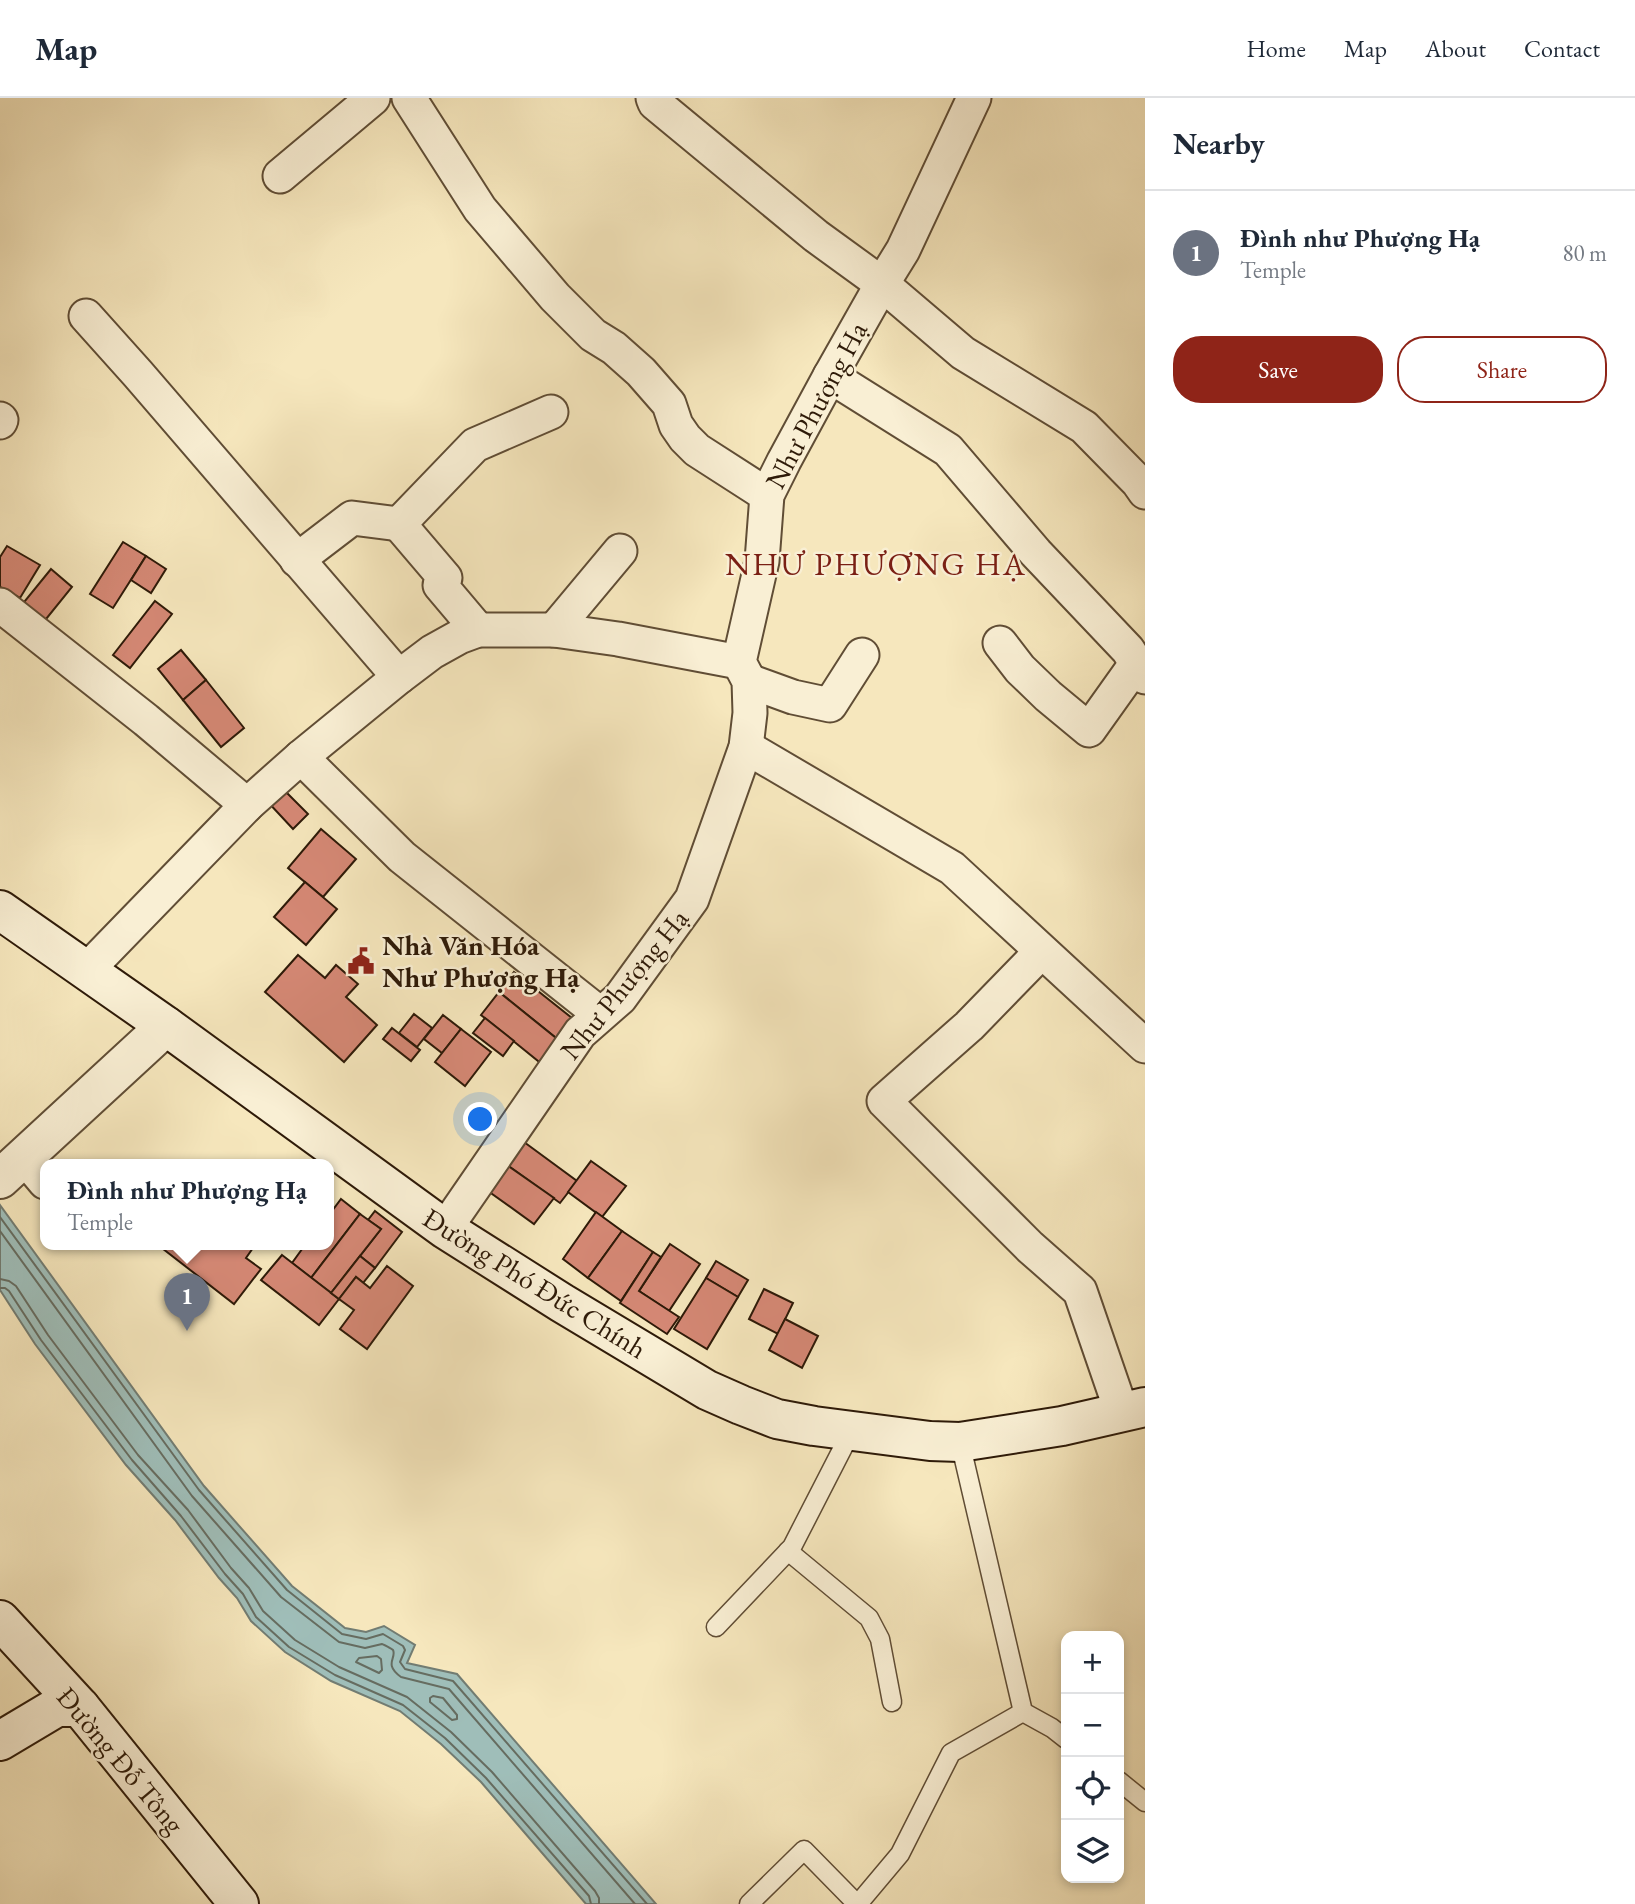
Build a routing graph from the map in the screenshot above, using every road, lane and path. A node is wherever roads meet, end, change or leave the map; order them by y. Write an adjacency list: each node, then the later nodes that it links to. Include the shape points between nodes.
1 (373, 98): 5 (street)
2 (409, 98): 11 (street, via 480,209 555,297 593,335 641,372 669,404 676,425 697,450)
3 (653, 98): 6 (street, via 816,236)
4 (974, 98): 6 (street, Như Phượng Hạ, via 903,250)
5 (280, 176)
6 (881, 284): 8 (street, Như Phượng Hạ); 10 (street, via 963,354 1084,427)
7 (86, 316): 14 (street)
8 (830, 376): 11 (street, Như Phượng Hạ); 21 (street, via 948,450 958,474 1128,650)
9 (551, 412): 12 (street, via 475,445)
10 (1145, 492)
11 (767, 495): 20 (street, Như Phượng Hạ, via 762,561)
12 (399, 524): 14 (street, via 352,518); 16 (street, via 446,578 440,585)
13 (620, 551): 17 (street)
14 (298, 560): 22 (street)
15 (0, 605): 25 (street)
16 (478, 630): 17 (street); 22 (street, via 441,647)
17 (554, 630): 20 (street, via 618,639)
18 (1000, 643): 21 (street, via 1020,669 1089,730)
19 (862, 655): 20 (street, via 830,705 793,697)
20 (744, 671): 23 (street, Như Phượng Hạ, via 750,713)
21 (1141, 671)
22 (399, 677): 24 (street)
23 (746, 747): 27 (street, via 953,869); 29 (street, Như Phượng Hạ, via 692,899 620,998)
24 (301, 757): 25 (street); 29 (street, via 402,857)
25 (247, 805): 28 (street)
26 (0, 910): 28 (main road, Đường Phó Đức Chính)
27 (1041, 952): 31 (street); 34 (street, via 969,1026 884,1101 1080,1291)
28 (86, 971): 30 (main road, Đường Phó Đức Chính)
29 (600, 1014): 33 (street, Như Phượng Hạ, via 580,1033)
30 (166, 1026): 32 (main road); 33 (main road, Đường Phó Đức Chính)
31 (1145, 1046)
32 (20, 1172)
33 (445, 1229): 35 (main road, Đường Phó Đức Chính, via 707,1390 777,1419)
34 (1133, 1410): 36 (main road, Đường Phó Đức Chính)
35 (851, 1432): 36 (main road, Đường Phó Đức Chính); 37 (lane)
36 (960, 1442): 42 (lane)
37 (788, 1552): 39 (lane); 40 (lane, via 869,1618 880,1639)
38 (0, 1619): 41 (main road, Đường Đỗ Tông)
39 (716, 1627)
40 (892, 1702)
41 (80, 1707): 44 (main road, via 57,1707); 47 (main road, Đường Đỗ Tông)
42 (1023, 1712): 43 (lane); 49 (lane, via 951,1753 900,1854)
43 (1061, 1736)
44 (0, 1741)
45 (1124, 1785): 46 (lane)
46 (1145, 1802)
47 (239, 1904)
48 (749, 1904): 49 (lane, via 804,1850)
49 (858, 1904)

